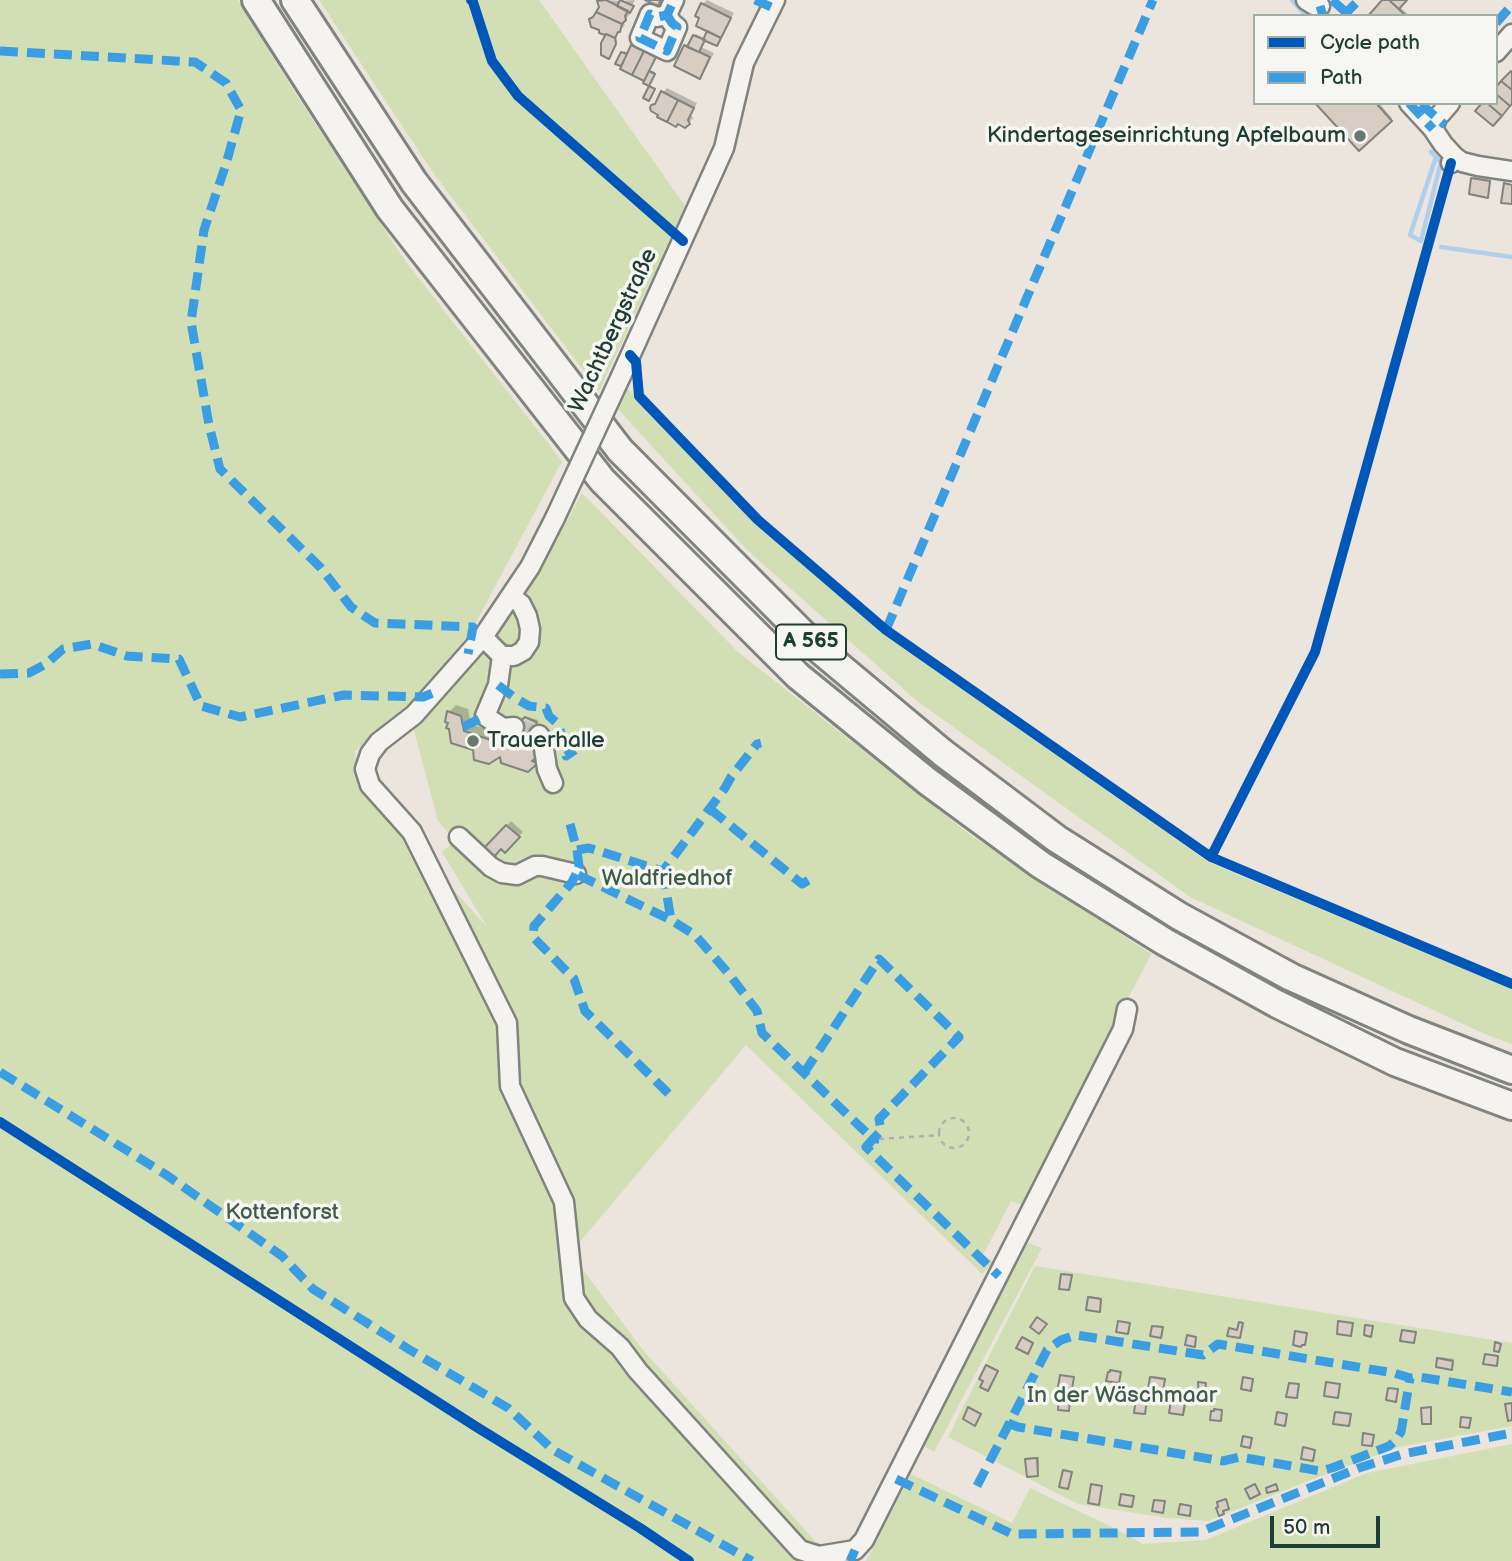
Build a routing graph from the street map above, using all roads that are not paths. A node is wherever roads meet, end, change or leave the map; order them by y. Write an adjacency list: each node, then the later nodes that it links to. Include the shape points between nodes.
1 (256, 0): 20 (highway, A 565, via 390,209 602,480 798,676 1030,858 1165,942 1395,1062)
2 (295, 0): 19 (highway, A 565, via 414,182 620,450 815,646 943,753 1056,839 1179,916 1291,977)
3 (767, 3): 10 (street, Wachtbergstraße, bridge, via 744,63 724,148 555,518)
4 (1512, 34): 5 (street)
5 (1498, 50)
6 (1411, 105): 8 (street)
7 (1448, 105): 8 (street)
8 (1433, 129): 9 (street, via 1453,160)
9 (1512, 171)
10 (511, 596): 11 (street, Wachtbergstraße); 12 (street, via 527,616 529,642 514,656)
11 (483, 637): 12 (street); 18 (street, Wachtbergstraße, via 414,715 379,742 365,769 370,785 412,832 507,1023 510,1086 564,1202 574,1298 588,1320 620,1347 800,1549 819,1556 855,1550 864,1539 1123,1029)
12 (502, 656): 13 (street, via 499,685 485,716 503,729)
13 (514, 727)
14 (539, 735): 15 (street)
15 (554, 783)
16 (459, 837): 17 (street, via 502,873 517,875 542,866)
17 (576, 874)
18 (1127, 1009)
19 (1512, 1070)
20 (1512, 1106)

